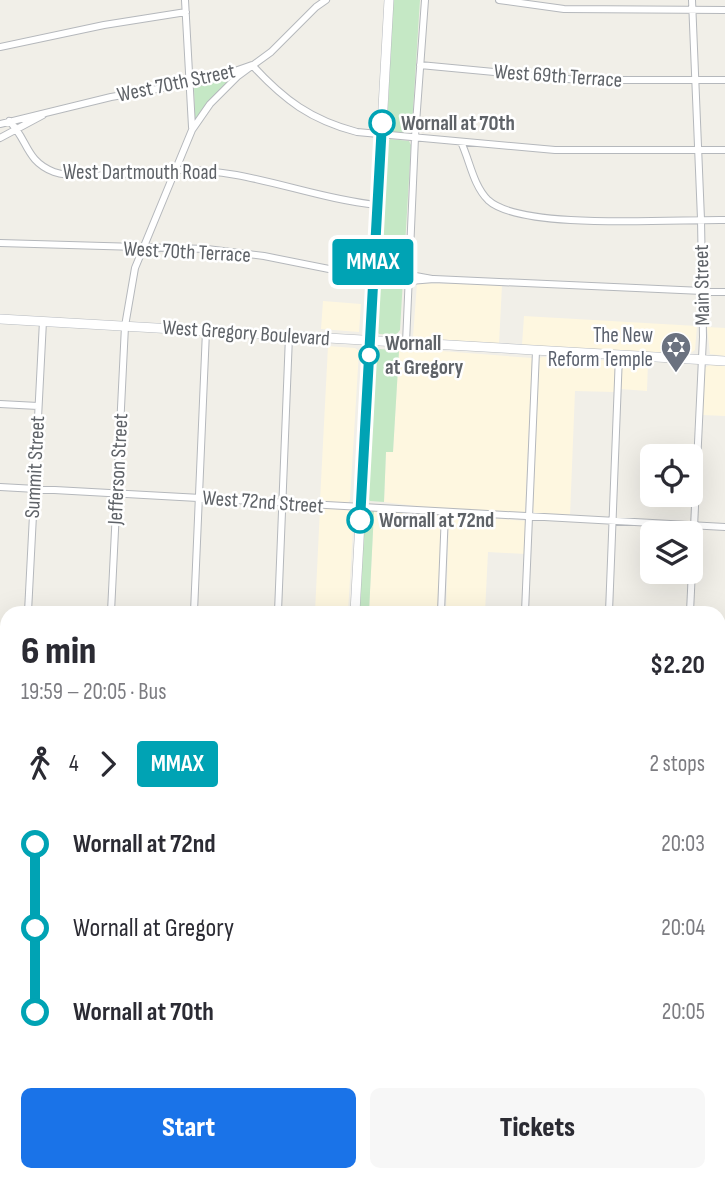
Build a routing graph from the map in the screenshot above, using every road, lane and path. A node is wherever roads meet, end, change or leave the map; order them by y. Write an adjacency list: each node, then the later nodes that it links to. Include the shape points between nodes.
1 (185, 0): 10 (street)
2 (326, 0): 7 (street)
3 (389, 0): 22 (main road)
4 (425, 0): 13 (street)
5 (501, 0): 9 (street, via 564,9)
6 (692, 0): 9 (street, Main Street)
7 (315, 3): 12 (street, via 271,52)
8 (725, 10): 9 (street)
9 (693, 11): 14 (street, Main Street)
10 (186, 12): 11 (street); 16 (street)
11 (0, 47)
12 (252, 65): 16 (street, West 70th Street); 21 (street, via 215,98); 22 (street, West 70th Street, via 278,92 311,115 332,125)
13 (420, 65): 14 (street, West 69th Terrace, via 578,80); 23 (street)
14 (696, 80): 15 (street, West 69th Terrace); 26 (street, Main Street)
15 (725, 80)
16 (190, 85): 17 (street, West 70th Street); 21 (street)
17 (51, 111): 18 (street, West 70th Street); 20 (street, West 70th Street)
18 (9, 121): 19 (street, West 70th Street); 20 (street, West Dartmouth Road)
19 (0, 124)
20 (16, 130): 24 (street, West 70th Street); 28 (street, West Dartmouth Road, via 34,160 54,172)
21 (192, 130): 28 (street, Jefferson Street)
22 (382, 135): 23 (street, West 70th Street); 29 (main road)
23 (415, 137): 25 (street, West 70th Street); 35 (street)
24 (0, 138)
25 (461, 142): 26 (street, West 70th Street, via 555,150); 30 (street, via 483,194 510,213 614,222)
26 (699, 150): 27 (street, West 70th Street); 30 (street, Main Street)
27 (725, 150)
28 (176, 170): 29 (street, West Dartmouth Road, via 242,174 326,198); 33 (street, Jefferson Street)
29 (377, 205): 34 (main road)
30 (701, 219): 31 (street); 36 (street, Main Street)
31 (725, 220)
32 (0, 243): 33 (street, West 70th Terrace)
33 (143, 248): 34 (street, West 70th Terrace, via 233,251); 40 (street, Jefferson Street, via 132,277)
34 (373, 274): 43 (main road)
35 (410, 278): 36 (street); 44 (street)
36 (703, 291): 37 (street); 47 (street, Main Street)
37 (725, 292)
38 (0, 319): 39 (main road, West Gregory Boulevard)
39 (43, 321): 40 (main road, West Gregory Boulevard); 50 (street, Summit Street)
40 (125, 326): 41 (main road, West Gregory Boulevard); 53 (street, Jefferson Street)
41 (206, 331): 42 (main road, West Gregory Boulevard); 54 (street)
42 (289, 336): 43 (main road, West Gregory Boulevard); 55 (street)
43 (370, 341): 44 (main road, West Gregory Boulevard); 56 (main road)
44 (406, 343): 45 (main road, West Gregory Boulevard)
45 (536, 351): 46 (main road, West Gregory Boulevard); 58 (street)
46 (619, 355): 47 (main road, West Gregory Boulevard); 59 (street)
47 (702, 359): 48 (main road, West Gregory Boulevard); 60 (street, Main Street)
48 (725, 361)
49 (0, 404): 50 (street)
50 (38, 406): 52 (street, Summit Street)
51 (0, 486): 52 (street, West 72nd Street)
52 (34, 488): 53 (street, West 72nd Street); 65 (street, Summit Street)
53 (117, 493): 54 (street, West 72nd Street); 66 (street, Jefferson Street)
54 (199, 497): 55 (street, West 72nd Street); 67 (street)
55 (283, 503): 56 (street, West 72nd Street); 68 (street)
56 (361, 508): 57 (street, West 72nd Street); 69 (main road)
57 (445, 512): 58 (street, West 72nd Street); 70 (street)
58 (529, 516): 59 (street, West 72nd Street); 71 (street)
59 (612, 521): 61 (street, West 72nd Street); 72 (street)
60 (693, 521)
61 (640, 523)
62 (703, 526): 63 (street, West 72nd Street)
63 (725, 527)
64 (691, 584): 73 (street, Main Street)
65 (28, 606)
66 (111, 606)
67 (194, 606)
68 (278, 606)
69 (355, 606)
70 (441, 606)
71 (525, 606)
72 (609, 606)
73 (690, 606)

